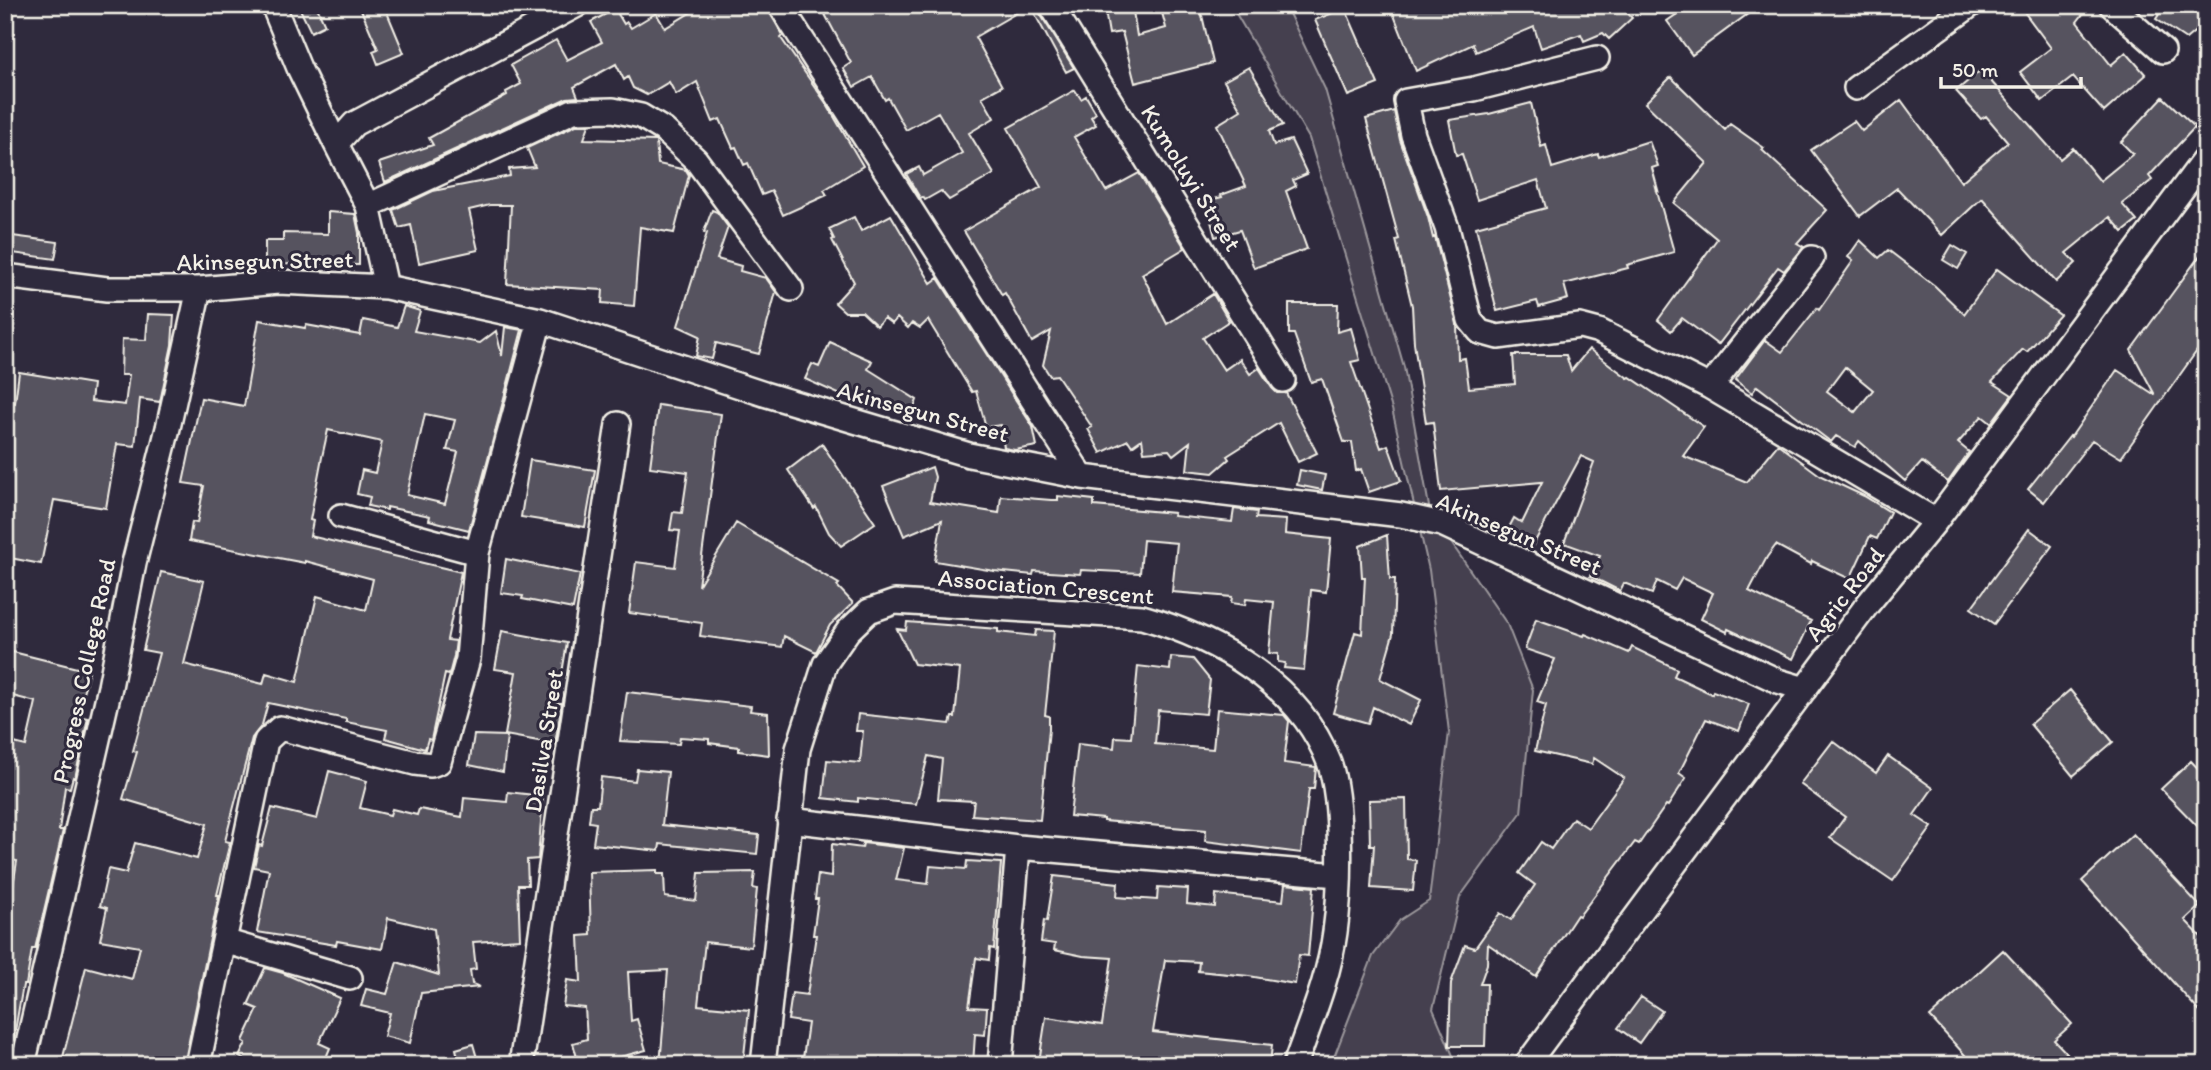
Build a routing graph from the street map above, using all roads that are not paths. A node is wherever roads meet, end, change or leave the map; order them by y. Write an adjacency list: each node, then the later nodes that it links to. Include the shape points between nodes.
1 (274, 5): 10 (street)
2 (577, 5): 10 (street, via 354,124)
3 (780, 5): 22 (street)
4 (1051, 5): 19 (street, Kumoluyi Street)
5 (1971, 5): 9 (street)
6 (2111, 5): 7 (street)
7 (2163, 51)
8 (1597, 58): 20 (street, via 1406,101 1413,135 1447,228 1470,320 1480,332 1498,337 1580,326 1599,331)
9 (1856, 88)
10 (336, 144): 12 (street)
11 (2206, 157): 24 (street, Agric Road)
12 (368, 206): 15 (street); 17 (street, via 573,111 613,110 641,116 696,160)
13 (1812, 258): 20 (street)
14 (5, 276): 16 (street, Akinsegun Street, via 107,289)
15 (386, 287): 16 (street, Akinsegun Street, via 278,282); 18 (street, Akinsegun Street)
16 (199, 289): 33 (street, Progress College Road)
17 (792, 289)
18 (540, 320): 22 (street, Akinsegun Street, via 969,455); 25 (street)
19 (1283, 380)
20 (1710, 387): 24 (street)
21 (618, 424): 34 (street, Dasilva Street)
22 (1082, 477): 26 (street, Akinsegun Street, via 1401,515 1442,524 1778,681)
23 (341, 516): 25 (street)
24 (1936, 521): 26 (street, Agric Road)
25 (477, 553): 30 (street, via 468,659 439,762 415,763 280,728 266,741)
26 (1805, 689): 38 (street, Agric Road)
27 (789, 820): 28 (street); 29 (street, Association Crescent, via 798,749 825,664 869,611 895,602 1142,617 1217,646 1289,698 1329,762 1338,799); 35 (street, Association Crescent)
28 (1018, 847): 29 (street); 36 (street)
29 (1338, 875): 37 (street, Association Crescent, via 1335,932 1321,991)
30 (224, 941): 31 (street); 32 (street)
31 (350, 978)
32 (204, 1063)
33 (23, 1065)
34 (521, 1065)
35 (763, 1065)
36 (1000, 1065)
37 (1295, 1065)
38 (1526, 1065)

